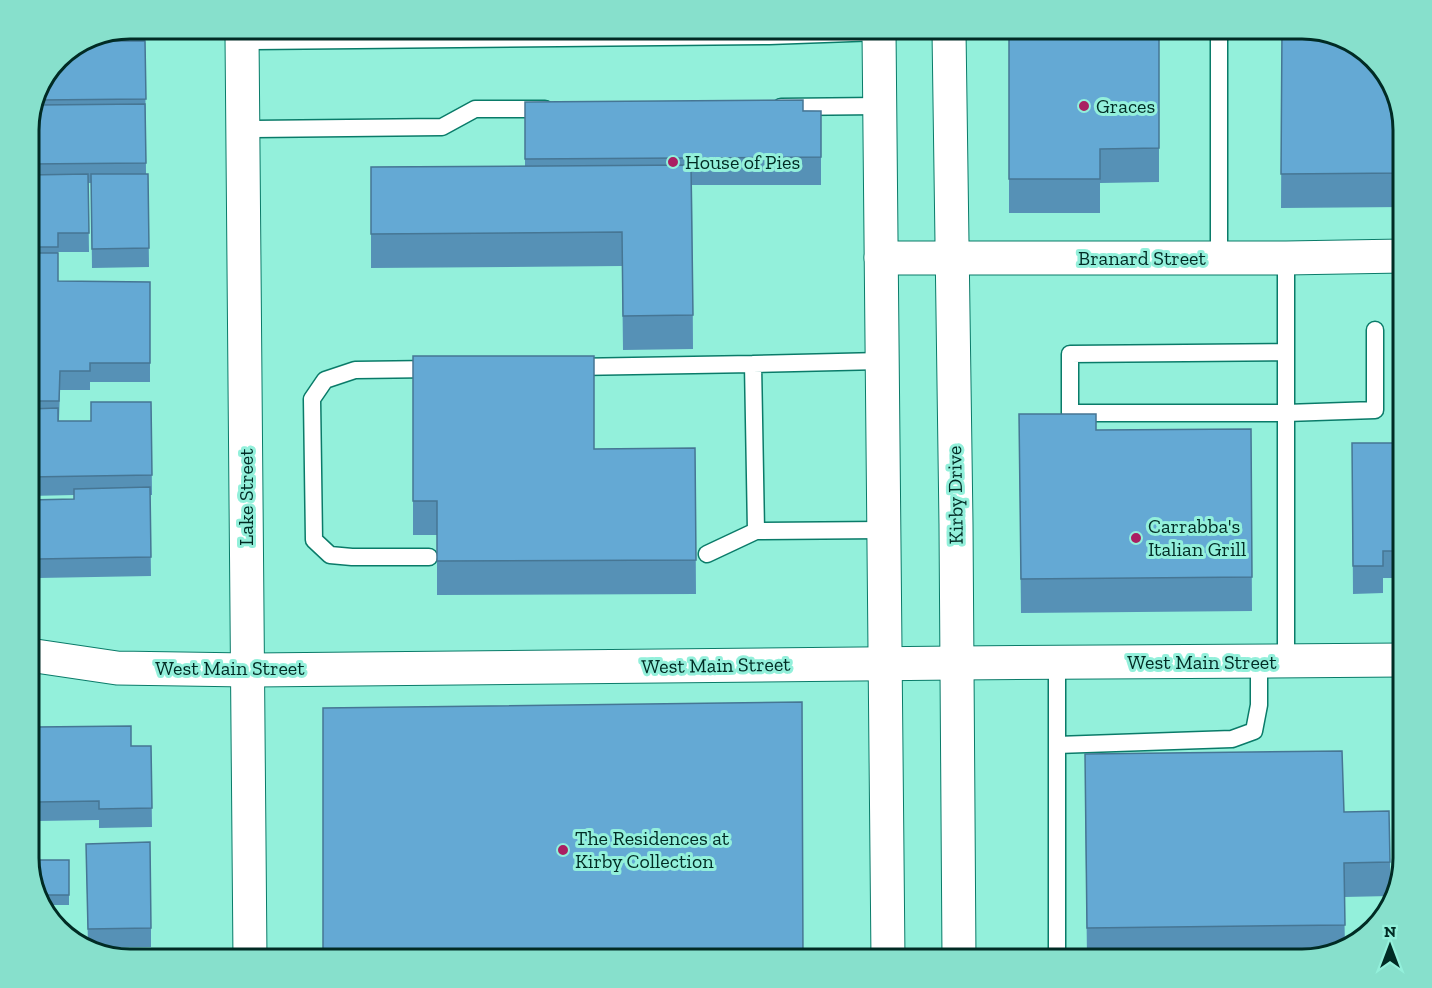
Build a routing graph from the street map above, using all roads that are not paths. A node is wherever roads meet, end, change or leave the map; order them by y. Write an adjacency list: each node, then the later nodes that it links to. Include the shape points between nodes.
1 (242, 39): 8 (street, Lake Street)
2 (879, 39): 5 (street)
3 (949, 39): 11 (street, Kirby Drive)
4 (1220, 39): 12 (lane)
5 (879, 106): 6 (lane); 10 (street)
6 (760, 107)
7 (558, 109): 8 (lane, via 475,109 442,127)
8 (243, 129): 31 (street, Lake Street)
9 (1393, 256): 13 (street, Branard Street)
10 (881, 258): 11 (street, Branard Street); 16 (street)
11 (951, 258): 12 (street, Branard Street); 30 (street, Kirby Drive)
12 (1220, 258): 13 (street, Branard Street)
13 (1286, 258): 15 (lane)
14 (1375, 330): 20 (lane, via 1375,410)
15 (1286, 352): 20 (lane); 20 (lane, via 1070,354 1070,413)
16 (882, 361): 17 (lane); 21 (street)
17 (753, 364): 18 (lane); 22 (lane)
18 (556, 367)
19 (452, 368): 24 (lane, via 355,370 325,380 312,399 314,540 330,555)
20 (1286, 413): 28 (lane)
21 (883, 530): 22 (lane); 29 (street)
22 (756, 531): 23 (lane)
23 (707, 554)
24 (429, 557)
25 (39, 656): 31 (street, West Main Street, via 117,668)
26 (1393, 660): 28 (street, West Main Street)
27 (1057, 662): 28 (street, West Main Street); 30 (street, West Main Street); 32 (lane)
28 (1272, 662): 32 (lane, via 1254,731 1232,739)
29 (885, 663): 30 (street, West Main Street); 31 (street, West Main Street); 34 (street)
30 (957, 663): 35 (street, Kirby Drive)
31 (247, 670): 33 (street, Lake Street)
32 (1057, 745): 36 (lane)
33 (250, 949)
34 (888, 949)
35 (959, 949)
36 (1057, 949)

